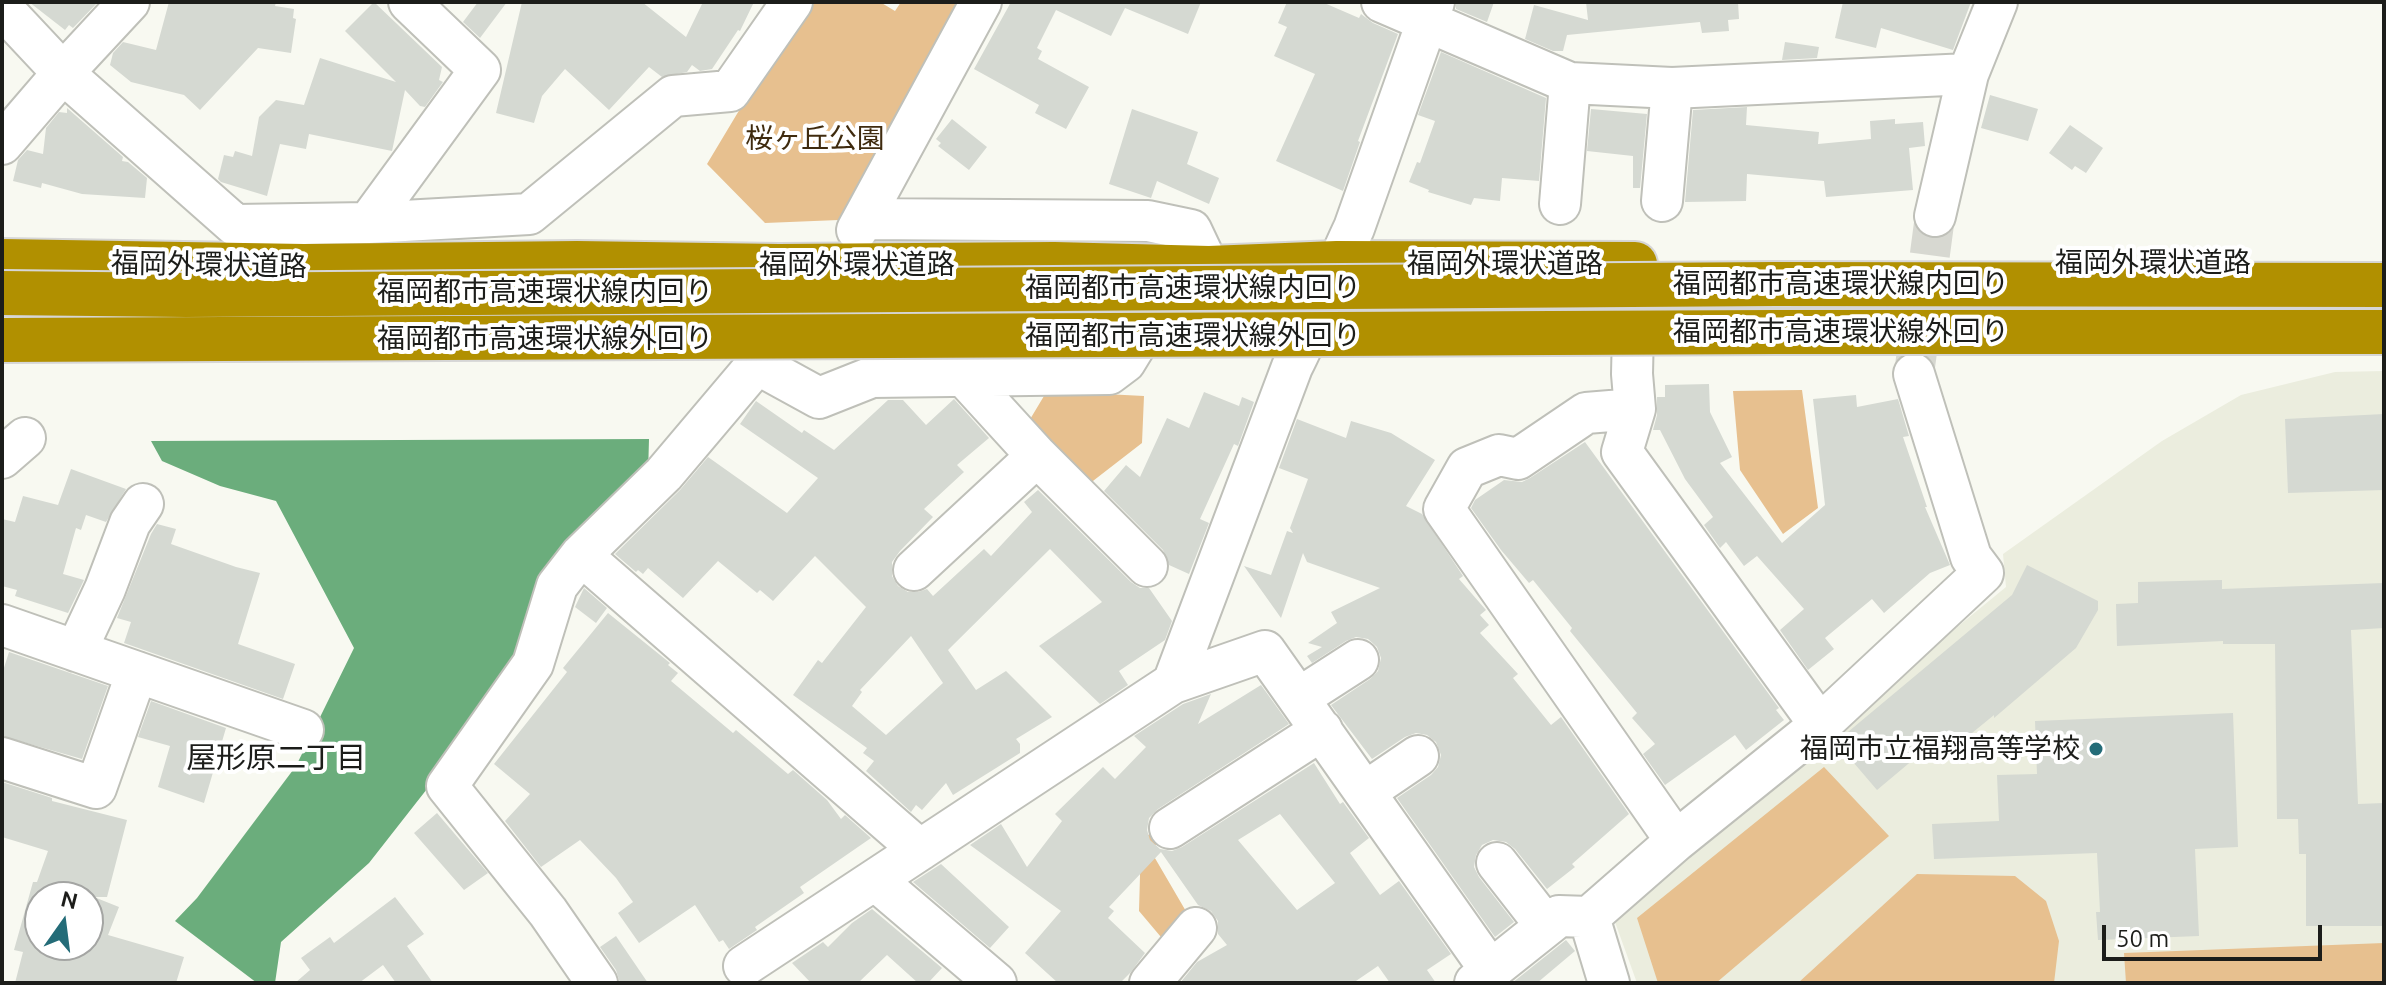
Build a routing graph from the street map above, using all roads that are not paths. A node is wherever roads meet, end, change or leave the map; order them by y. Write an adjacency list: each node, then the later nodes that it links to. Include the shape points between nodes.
1 (129, 2): 9 (street)
2 (409, 2): 17 (street, via 480,70)
3 (792, 2): 17 (street, via 730,91 673,96 529,214)
4 (981, 2): 21 (street, via 860,225 1148,221 1191,230)
5 (1382, 2): 8 (street)
6 (1997, 2): 10 (street)
7 (2, 8): 9 (street)
8 (1431, 12): 11 (street); 20 (street)
9 (63, 73): 13 (street); 17 (street, via 235,225)
10 (1968, 74): 12 (street); 16 (street)
11 (1570, 83): 12 (street); 15 (street)
12 (1672, 88): 14 (street)
13 (2, 144)
14 (1662, 201)
15 (1560, 204)
16 (1935, 216)
17 (368, 223)
18 (2, 261): 21 (highway, 福岡外環状道路)
19 (2384, 262): 20 (highway, 福岡外環状道路)
20 (1337, 263): 21 (highway, 福岡外環状道路); 26 (street)
21 (1209, 268)
22 (2384, 285): 23 (highway, 福岡都市高速環状線内回り, bridge)
23 (2, 293)
24 (1147, 326): 25 (highway); 26 (highway); 33 (street, via 1125,362 1109,374)
25 (2, 328)
26 (1311, 329): 27 (highway); 44 (street)
27 (1633, 330): 29 (highway, bridge); 34 (street)
28 (2233, 331): 29 (highway, 福岡都市高速環状線外回り, bridge); 30 (highway, 福岡都市高速環状線外回り, bridge); 31 (highway, bridge)
29 (2384, 332)
30 (2, 340)
31 (2384, 345)
32 (1914, 374): 46 (street, via 1971,557 1983,573)
33 (963, 375): 35 (street); 37 (street, via 872,377 819,398 757,364 664,474)
34 (1635, 409): 46 (street, via 1622,452); 53 (street, via 1586,413 1518,459 1499,455 1467,468 1444,509)
35 (1037, 456): 38 (street); 39 (street)
36 (143, 504): 41 (street)
37 (581, 555): 54 (street); 62 (street, via 557,586 533,664 447,786 548,912)
38 (1147, 566)
39 (914, 570)
40 (2, 625): 41 (street)
41 (76, 651): 43 (street)
42 (1358, 660): 45 (street)
43 (137, 672): 47 (street); 50 (street, via 96,788)
44 (1173, 683): 45 (street, via 1265,651); 54 (street)
45 (1299, 698): 48 (street)
46 (1820, 725): 53 (street)
47 (303, 730)
48 (1322, 730): 51 (street); 52 (street)
49 (1418, 756): 51 (street)
50 (2, 758)
51 (1365, 792): 61 (street)
52 (1170, 828)
53 (1676, 841): 57 (street)
54 (920, 850): 56 (street)
55 (1497, 863): 58 (street)
56 (875, 880): 60 (street); 63 (street)
57 (1589, 917): 58 (street, via 1559,916); 65 (street)
58 (1546, 926): 61 (street)
59 (1196, 928): 64 (street)
60 (740, 977)
61 (1483, 977)
62 (597, 983)
63 (996, 983)
64 (1150, 983)
65 (1609, 983)

